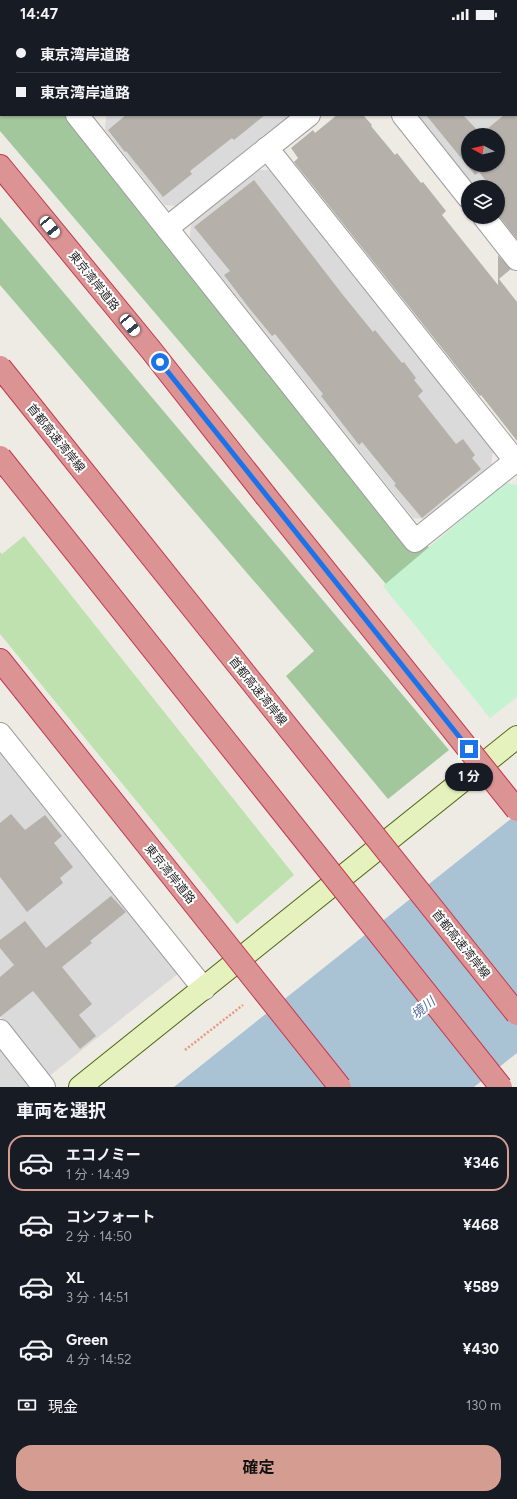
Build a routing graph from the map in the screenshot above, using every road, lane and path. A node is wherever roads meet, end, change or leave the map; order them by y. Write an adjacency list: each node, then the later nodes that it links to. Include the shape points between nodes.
1 (308, 116): 4 (street)
2 (404, 116): 6 (street)
3 (82, 117): 8 (street)
4 (267, 148): 8 (street); 12 (street)
5 (0, 166): 16 (highway, 東京湾岸道路, bridge)
6 (461, 188)
7 (490, 224): 9 (street)
8 (167, 228): 12 (street, via 415,541)
9 (517, 259)
10 (0, 368): 19 (highway, 首都高速湾岸線, bridge)
11 (0, 457): 25 (highway, bridge)
12 (516, 462)
13 (0, 660): 24 (highway, 東京湾岸道路, bridge)
14 (0, 734): 17 (street)
15 (517, 737): 17 (street)
16 (517, 810)
17 (204, 989): 23 (street)
18 (243, 1005): 21 (path)
19 (517, 1014)
20 (0, 1031): 22 (street)
21 (185, 1050)
22 (44, 1087)
23 (80, 1087)
24 (340, 1087)
25 (501, 1087)

